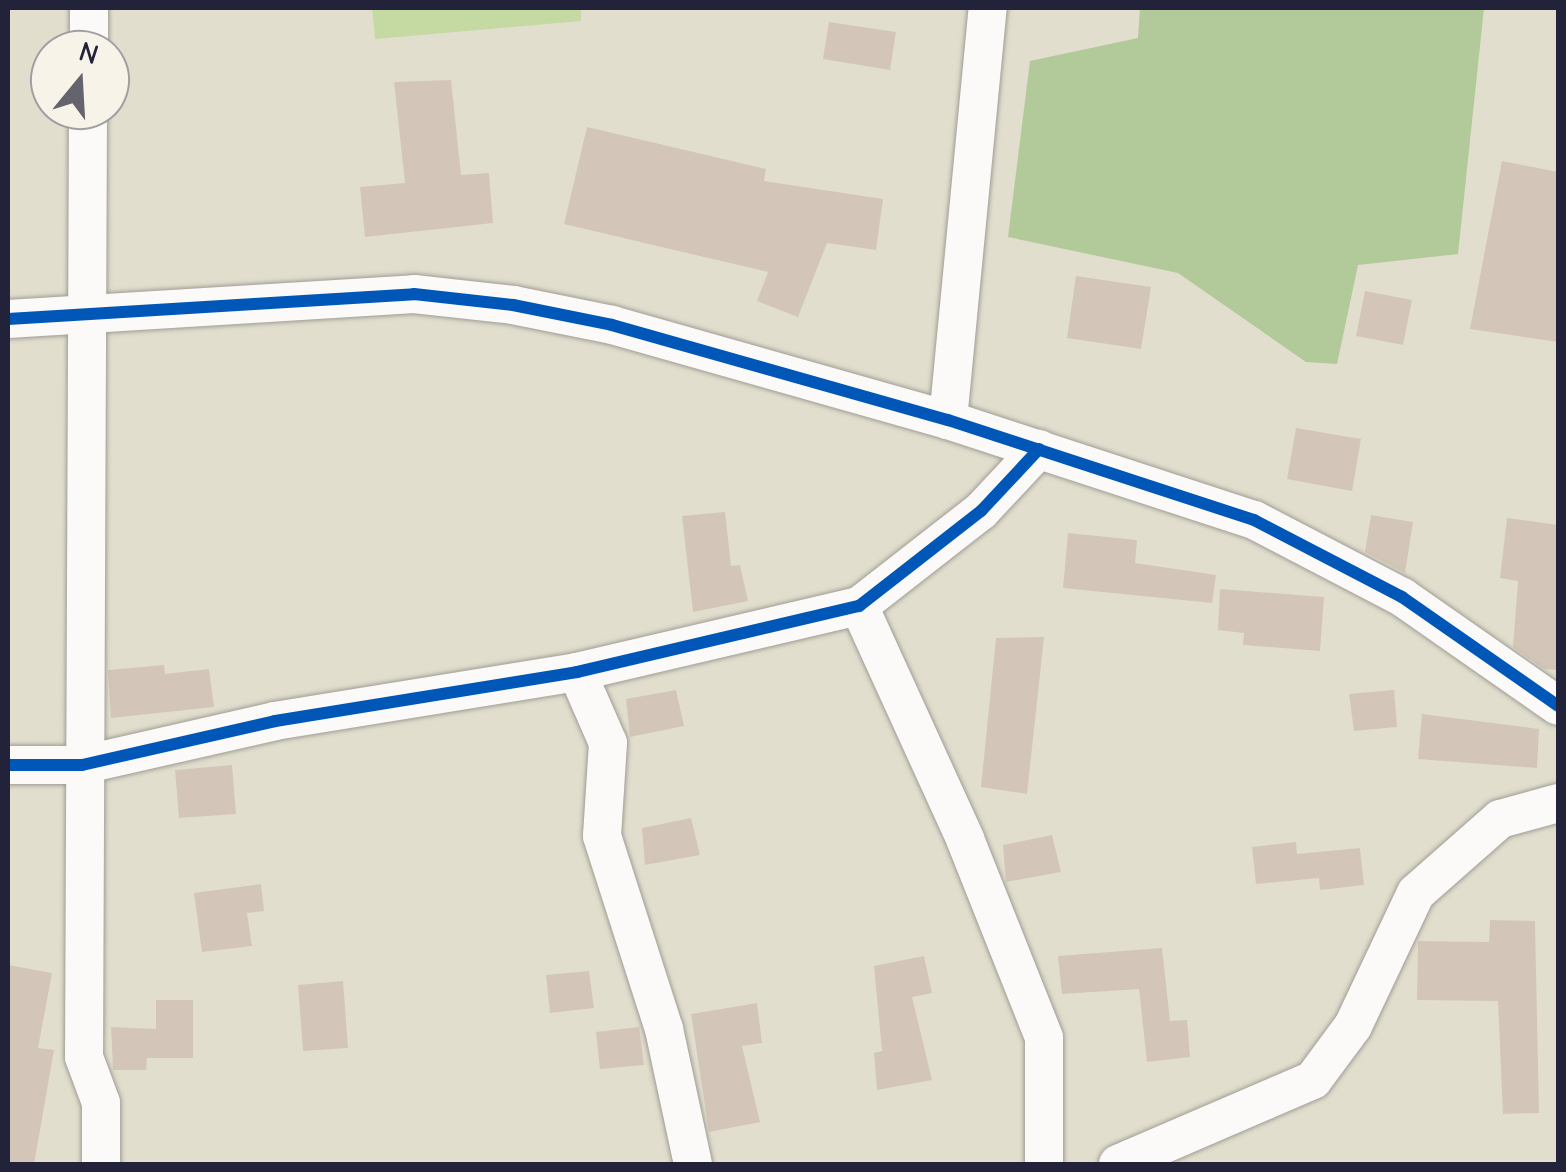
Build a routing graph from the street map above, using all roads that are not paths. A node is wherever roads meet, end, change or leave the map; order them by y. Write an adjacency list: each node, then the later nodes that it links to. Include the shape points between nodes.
1 (988, 8): 5 (street)
2 (88, 130): 3 (street)
3 (84, 310): 4 (street); 5 (street, via 414,294 513,305 612,325); 11 (street)
4 (8, 320)
5 (948, 420): 6 (street)
6 (1039, 449): 7 (street, via 981,511); 9 (street, via 1254,520 1315,550 1402,597)
7 (859, 606): 8 (street); 15 (street, via 965,839 1044,1038)
8 (578, 672): 11 (street, via 276,721); 14 (street, via 608,743 602,836 664,1029)
9 (1558, 706)
10 (8, 765): 11 (street)
11 (82, 766): 13 (street, via 84,1056 101,1103)
12 (1558, 803): 16 (street, via 1500,819 1416,893 1353,1026 1313,1080)
13 (101, 1164)
14 (693, 1164)
15 (1044, 1164)
16 (1118, 1164)

